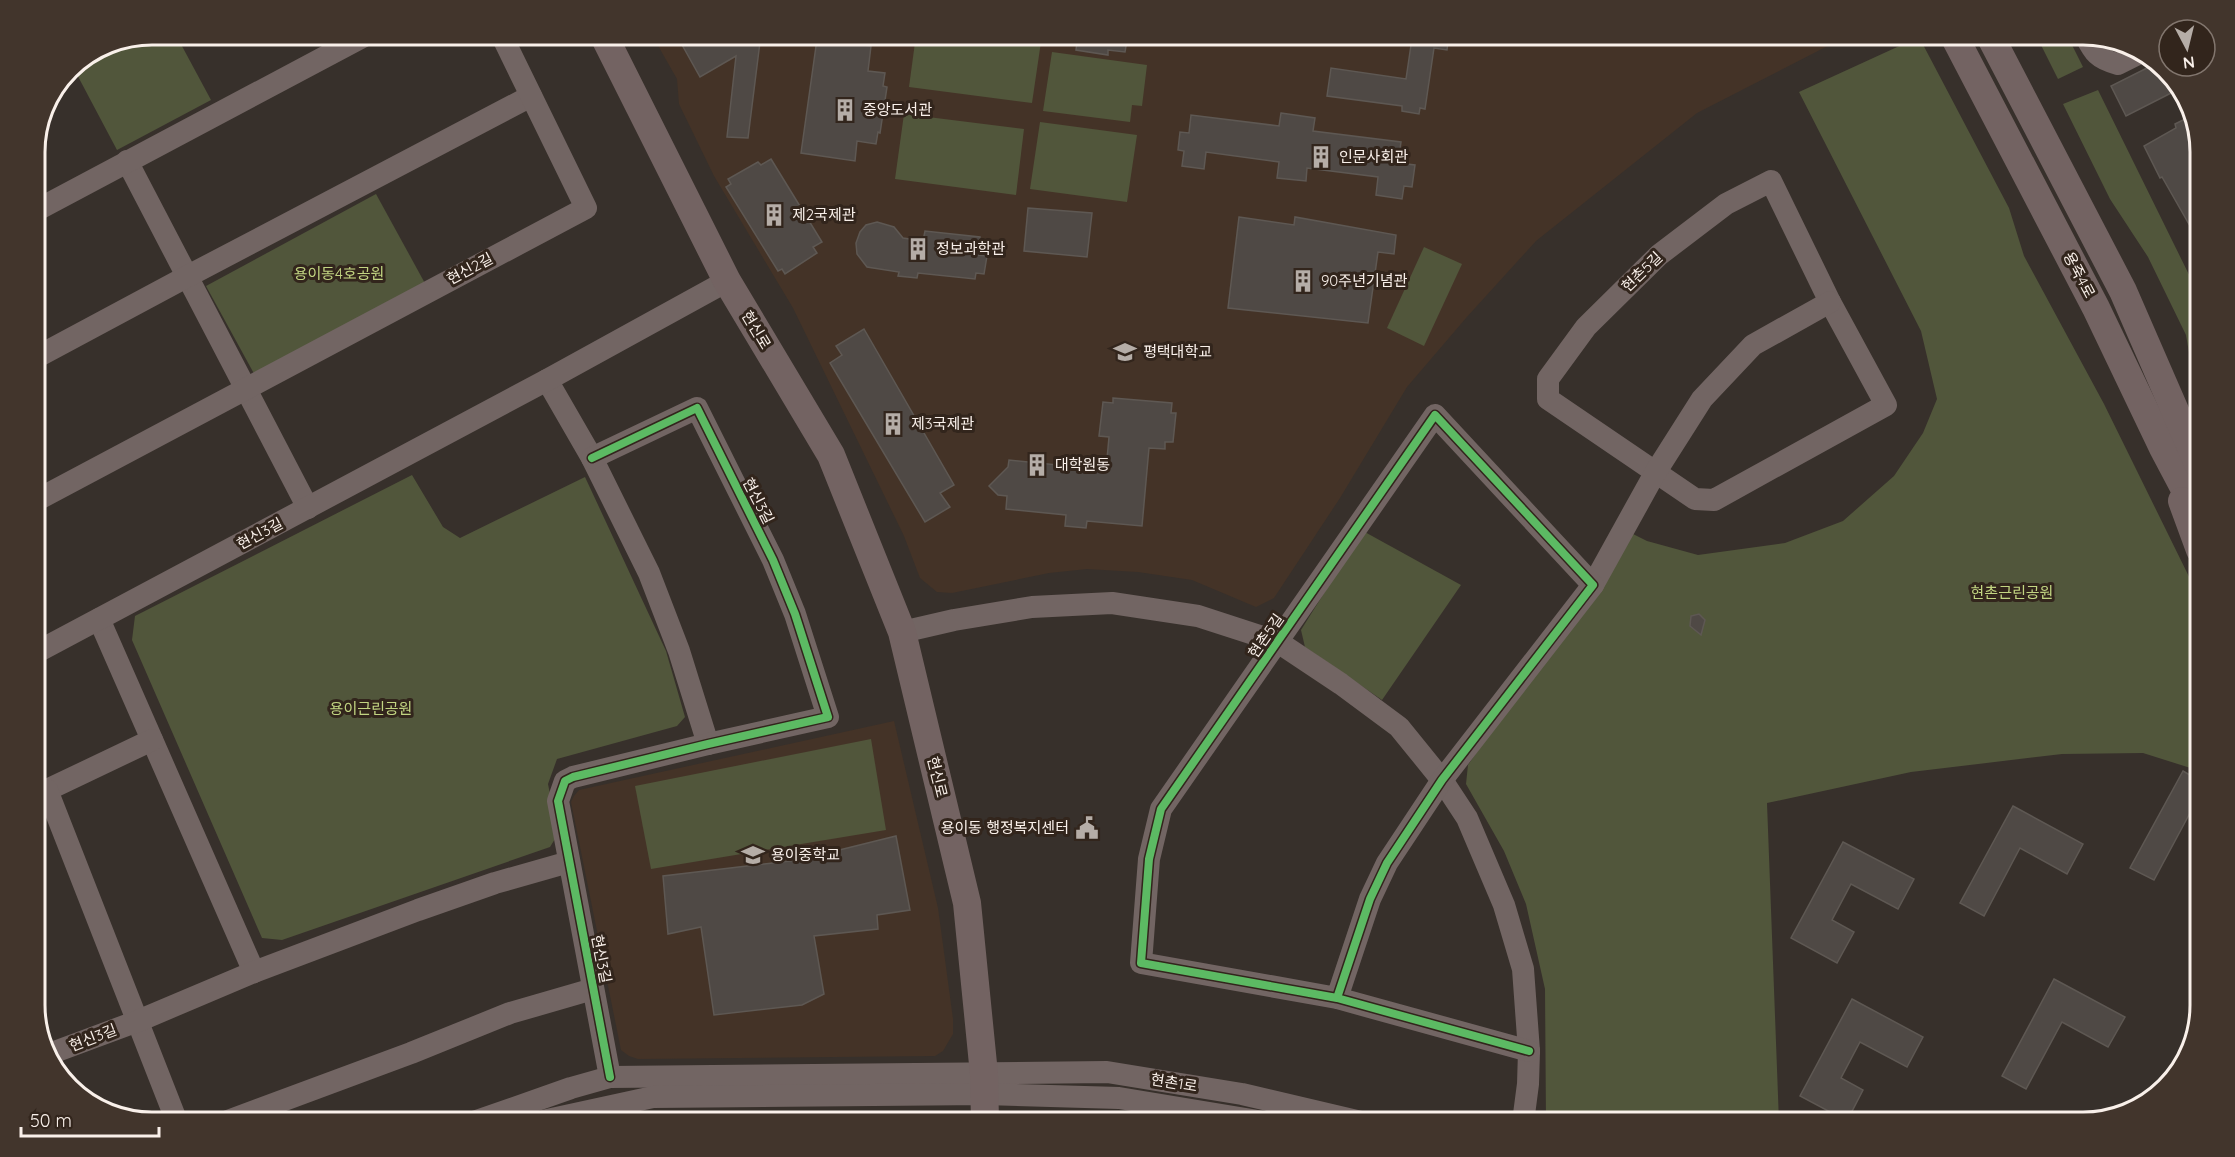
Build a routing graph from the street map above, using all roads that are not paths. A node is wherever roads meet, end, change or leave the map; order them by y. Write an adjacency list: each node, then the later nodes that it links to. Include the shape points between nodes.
1 (347, 45): 9 (street)
2 (506, 45): 8 (street, 현신2길)
3 (609, 45): 12 (main road, 현신로)
4 (1959, 45): 17 (main road, 용죽4로, via 2096,308)
5 (1995, 45): 17 (main road, 용죽4로, via 2123,291)
6 (2090, 45): 7 (street, via 2107,62 2118,64)
7 (2132, 57)
8 (531, 96): 11 (street); 16 (street, 현신2길, via 586,208)
9 (126, 160): 10 (street); 11 (street)
10 (45, 205)
11 (188, 276): 14 (street); 16 (street)
12 (728, 281): 15 (street, 현신3길); 26 (main road, 현신로, via 831,455)
13 (1830, 302): 19 (street, via 1753,345 1702,399); 19 (street, 현촌5길, via 1886,405 1714,500 1695,499); 19 (street, 현촌5길, via 1770,181 1726,204 1659,255 1586,327 1548,380 1548,399)
14 (45, 353)
15 (547, 380): 18 (street); 23 (street, 현신3길)
16 (245, 388): 22 (street, 현신2길); 23 (street)
17 (2183, 450): 20 (main road, 용죽4로); 21 (main road)
18 (592, 458): 30 (street, via 649,573); 30 (street, 현신3길, via 697,408 773,560 795,614 828,717)
19 (1655, 473): 24 (street)
20 (2190, 478)
21 (2190, 491)
22 (45, 496)
23 (308, 508): 25 (street, 현신3길)
24 (1593, 585): 27 (street, 현촌5길, via 1435,415); 31 (street)
25 (99, 619): 28 (street, 현신3길); 29 (street)
26 (902, 632): 27 (street, 현촌5길, via 1032,607 1112,603 1198,616); 42 (main road, 현신로, via 967,903)
27 (1278, 642): 31 (street, 현촌5길, via 1400,727); 37 (street, 현촌5길, via 1161,809 1149,859 1141,963)
28 (45, 648)
29 (152, 740): 32 (street); 35 (street)
30 (708, 744): 34 (street, 현신3길, via 565,781 558,801)
31 (1442, 780): 37 (street, via 1387,863 1370,899); 40 (street, 현촌5길, via 1467,818 1504,905 1523,969)
32 (45, 791)
33 (45, 802): 38 (street)
34 (568, 862): 35 (street, 현신3길, via 440,903); 36 (street, 현신3길)
35 (254, 972): 38 (street, 현신3길)
36 (593, 989): 41 (street, 현신3길); 44 (street, 현신3길, via 510,1013)
37 (1337, 998): 40 (street, 현촌5길)
38 (138, 1021): 39 (street, 현신3길); 43 (street)
39 (56, 1051)
40 (1529, 1051): 50 (street, 현촌5길)
41 (610, 1077): 42 (street); 45 (street)
42 (984, 1084): 46 (street, via 653,1097); 47 (main road, 현신로); 48 (street, via 1119,1098); 49 (street, 현촌1로, via 1107,1072 1242,1094)
43 (173, 1112)
44 (252, 1112)
45 (503, 1112)
46 (584, 1112)
47 (985, 1112)
48 (1204, 1112)
49 (1318, 1112)
50 (1524, 1112)

